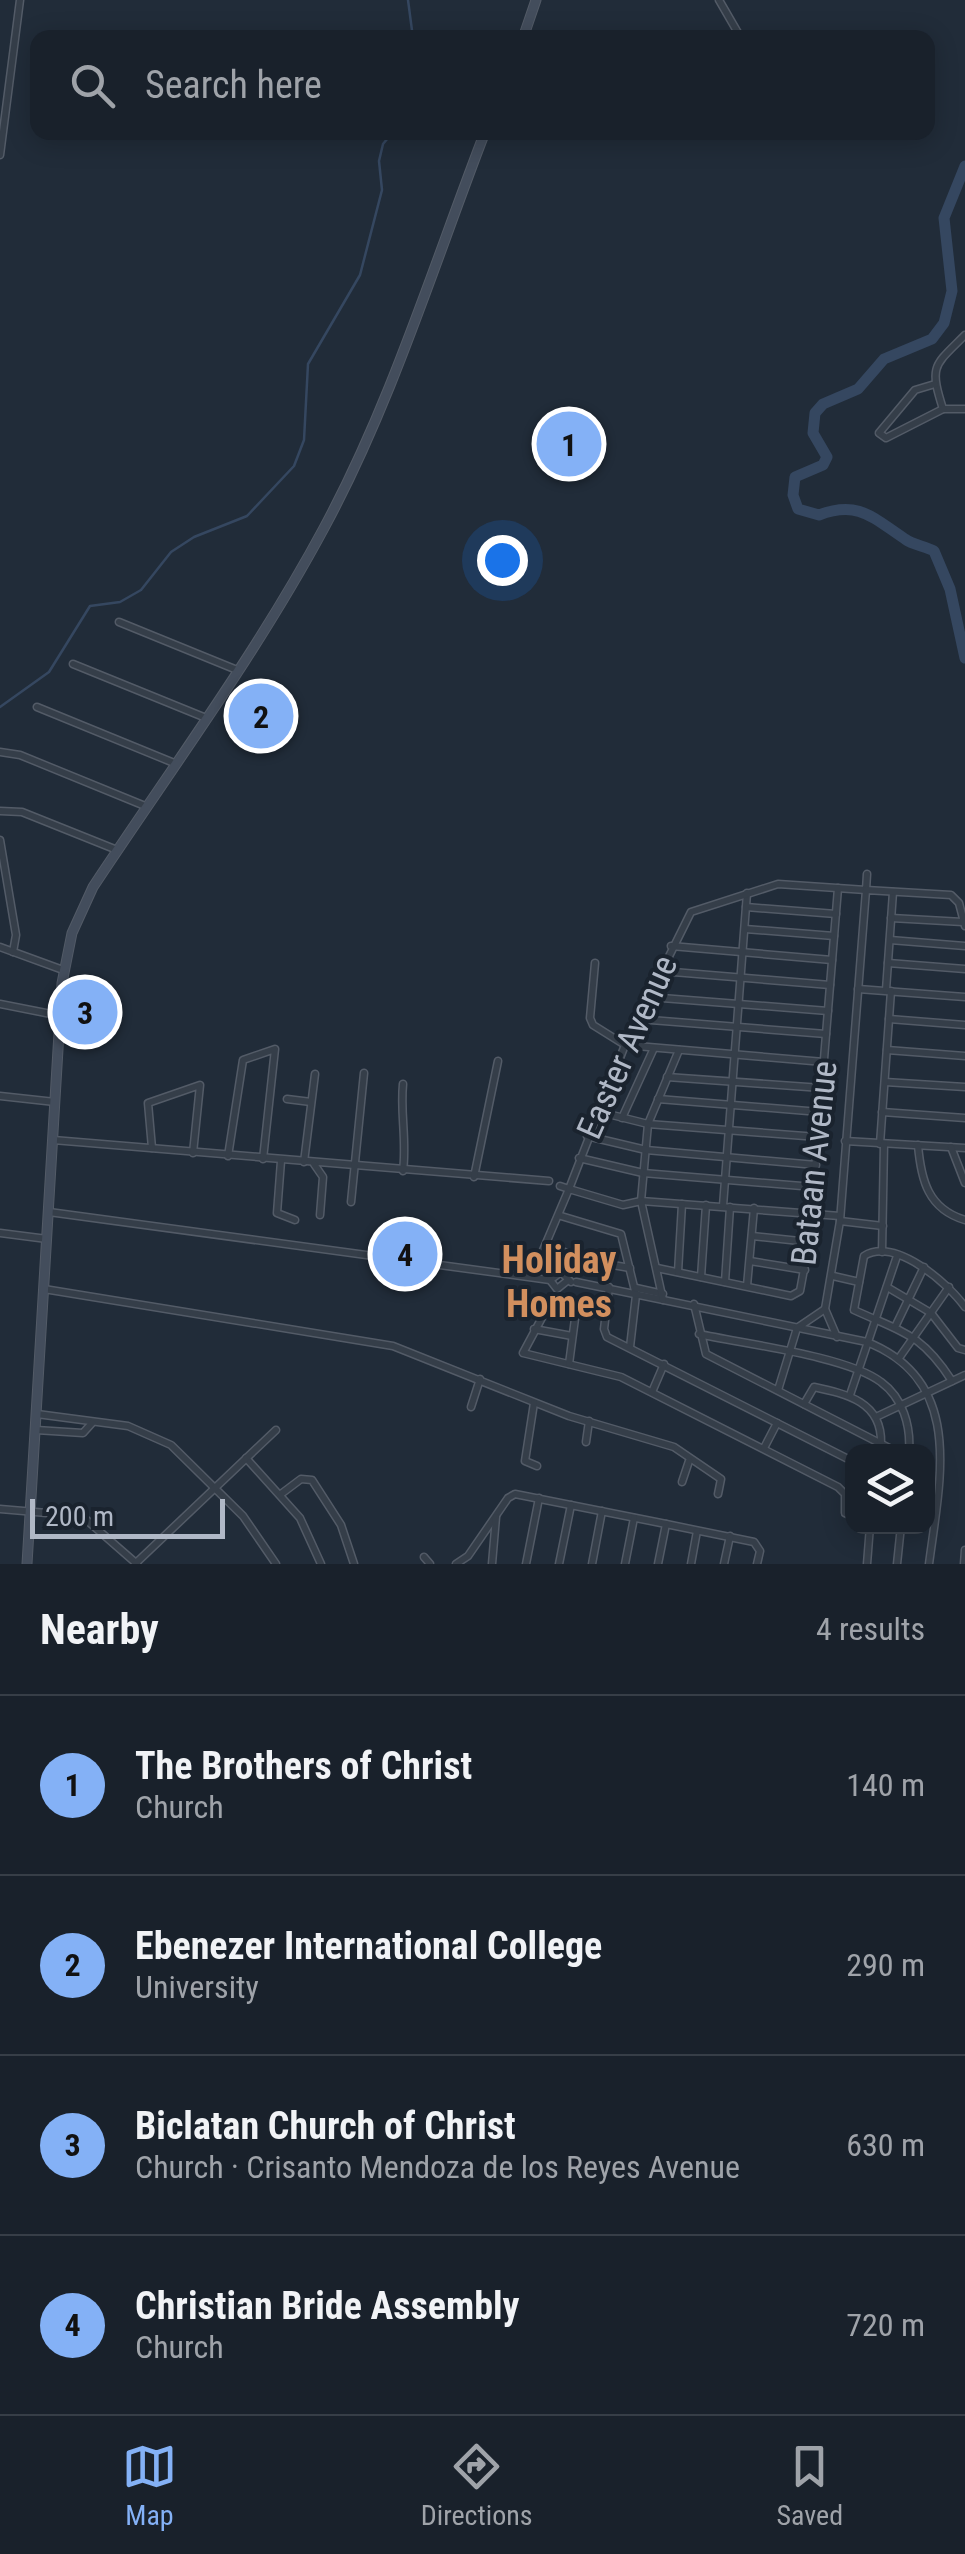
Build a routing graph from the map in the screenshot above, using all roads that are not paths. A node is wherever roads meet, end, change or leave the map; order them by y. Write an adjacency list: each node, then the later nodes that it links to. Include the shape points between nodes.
1 (20, 0): 7 (street)
2 (536, 0): 4 (main road)
3 (719, 0): 5 (street)
4 (526, 30)
5 (736, 30)
6 (483, 140): 14 (main road, via 353,470 304,565)
7 (0, 155)
8 (965, 335): 9 (street, via 936,363)
9 (935, 384): 10 (street); 10 (street, via 915,390 879,433 886,438)
10 (943, 409): 11 (street)
11 (965, 409)
12 (119, 622): 14 (street)
13 (73, 664): 16 (street)
14 (237, 670): 16 (main road)
15 (38, 706): 18 (street)
16 (206, 718): 18 (main road)
17 (0, 752): 19 (street)
18 (174, 763): 19 (main road)
19 (146, 806): 22 (main road)
20 (0, 811): 22 (street, via 22,812)
21 (0, 840): 38 (street, via 16,934)
22 (117, 850): 44 (main road, via 78,916)
23 (867, 874): 25 (street)
24 (838, 888): 25 (street, Easter Avenue); 27 (street, Easter Avenue, via 778,884); 29 (street, Bataan Avenue)
25 (866, 890): 26 (street, Easter Avenue); 48 (street)
26 (893, 892): 30 (street); 31 (street, Easter Avenue, via 951,895)
27 (747, 894): 28 (street); 36 (street, Easter Avenue, via 691,912)
28 (746, 907): 29 (street); 32 (street)
29 (836, 914): 33 (street, Bataan Avenue)
30 (891, 918): 31 (street); 34 (street)
31 (964, 924)
32 (744, 929): 33 (street); 39 (street)
33 (834, 936): 40 (street, Bataan Avenue)
34 (890, 940): 37 (street); 42 (street)
35 (0, 946): 38 (street)
36 (671, 946): 39 (street); 45 (street, Easter Avenue)
37 (965, 946)
38 (13, 952): 44 (street)
39 (743, 952): 40 (street); 46 (street)
40 (832, 960): 47 (street, Bataan Avenue)
41 (595, 963): 61 (street, via 590,1018)
42 (888, 963): 43 (street); 49 (street)
43 (965, 969)
44 (64, 970): 55 (main road)
45 (661, 971): 46 (street); 50 (street, Easter Avenue)
46 (740, 979): 47 (street); 53 (street)
47 (830, 985): 54 (street, Bataan Avenue)
48 (858, 989): 49 (street); 93 (street)
49 (889, 991): 51 (street); 57 (street)
50 (649, 996): 53 (street); 56 (street, Easter Avenue)
51 (965, 996)
52 (0, 1004): 55 (street)
53 (738, 1005): 54 (street); 59 (street)
54 (828, 1011): 60 (street, Bataan Avenue)
55 (60, 1016): 80 (main road)
56 (638, 1019): 59 (street); 61 (street, Easter Avenue)
57 (889, 1019): 58 (street); 64 (street)
58 (965, 1025)
59 (737, 1028): 60 (street); 65 (street)
60 (826, 1034): 68 (street, Bataan Avenue)
61 (625, 1045): 62 (street); 83 (street, Easter Avenue)
62 (654, 1048): 63 (street); 86 (street)
63 (679, 1050): 65 (street); 71 (street)
64 (887, 1050): 66 (street); 73 (street)
65 (735, 1056): 68 (street); 72 (street)
66 (965, 1056)
67 (498, 1061): 111 (street)
68 (824, 1062): 75 (street, Bataan Avenue)
69 (364, 1073): 108 (street)
70 (315, 1074): 81 (street)
71 (668, 1077): 72 (street); 79 (street)
72 (733, 1082): 75 (street); 82 (street)
73 (885, 1082): 76 (street); 85 (street)
74 (403, 1084): 109 (street)
75 (822, 1088): 84 (street, Bataan Avenue)
76 (965, 1088)
77 (0, 1100): 80 (street)
78 (287, 1100): 81 (street)
79 (658, 1100): 82 (street); 88 (street)
80 (56, 1102): 92 (main road)
81 (311, 1102): 106 (street)
82 (731, 1106): 84 (street); 89 (street)
83 (596, 1111): 86 (street); 90 (street, Easter Avenue)
84 (820, 1112): 91 (street, Bataan Avenue)
85 (882, 1112): 87 (street); 94 (street)
86 (622, 1118): 88 (street)
87 (965, 1118)
88 (648, 1124): 89 (street); 99 (street)
89 (728, 1130): 91 (street); 102 (street)
90 (588, 1136): 99 (street); 103 (street, Easter Avenue)
91 (818, 1138): 107 (street, Bataan Avenue)
92 (54, 1140): 97 (street); 123 (main road)
93 (845, 1141): 94 (street); 127 (street)
94 (882, 1144): 95 (street); 130 (street)
95 (918, 1145): 96 (street); 129 (street, via 928,1193 948,1214)
96 (951, 1147): 98 (street); 114 (street)
97 (152, 1148): 100 (street); 100 (street, via 148,1103 200,1085)
98 (965, 1148)
99 (646, 1150): 102 (street); 110 (street)
100 (193, 1152): 101 (street)
101 (228, 1156): 104 (street); 104 (street, via 243,1060 275,1049)
102 (726, 1157): 107 (street); 112 (street)
103 (579, 1158): 110 (street); 115 (street, Easter Avenue)
104 (263, 1159): 105 (street)
105 (281, 1161): 106 (street); 128 (street, via 277,1213)
106 (308, 1163): 108 (street); 124 (street, via 324,1177)
107 (816, 1164): 116 (street, Bataan Avenue)
108 (356, 1166): 109 (street); 117 (street)
109 (403, 1170): 111 (street)
110 (643, 1173): 112 (street); 118 (street)
111 (474, 1177): 113 (street)
112 (724, 1180): 116 (street); 121 (street)
113 (549, 1182)
114 (965, 1183)
115 (565, 1187): 118 (street, Easter Avenue, via 624,1204); 126 (street)
116 (814, 1187): 125 (street, Bataan Avenue)
117 (351, 1202)
118 (641, 1202): 119 (street, Easter Avenue); 142 (street)
119 (682, 1204): 120 (street, Easter Avenue); 144 (street)
120 (706, 1206): 121 (street, Easter Avenue); 146 (street)
121 (726, 1206): 122 (street, Easter Avenue); 147 (street)
122 (754, 1208): 125 (street, Easter Avenue); 132 (street)
123 (48, 1212): 133 (main road); 150 (street, via 550,1280 557,1272 572,1282)
124 (320, 1214)
125 (811, 1214): 127 (street, Easter Avenue); 134 (street, Bataan Avenue)
126 (561, 1216): 135 (street); 141 (street, via 618,1231)
127 (840, 1218): 130 (street, Easter Avenue); 145 (street)
128 (295, 1220)
129 (965, 1220)
130 (883, 1226): 136 (street)
131 (0, 1233): 133 (street)
132 (752, 1236): 134 (street); 138 (street)
133 (46, 1239): 153 (main road)
134 (809, 1242): 143 (street, Bataan Avenue)
135 (547, 1244): 139 (street); 141 (street, via 584,1260)
136 (882, 1252): 137 (street); 148 (street, via 864,1256)
137 (897, 1256): 140 (street); 151 (street)
138 (750, 1261): 143 (street); 149 (street)
139 (538, 1262)
140 (924, 1267): 152 (street); 156 (street)
141 (630, 1268): 154 (street)
142 (657, 1268): 144 (street, Bataan Avenue); 155 (street)
143 (805, 1270): 149 (street, Bataan Avenue, via 797,1295)
144 (678, 1272): 146 (street, Bataan Avenue)
145 (833, 1276): 148 (street); 159 (street)
146 (701, 1277): 147 (street, Bataan Avenue)
147 (725, 1282): 149 (street, Bataan Avenue)
148 (859, 1282): 163 (street, via 854,1310)
149 (747, 1286)
150 (610, 1287): 154 (street); 160 (street)
151 (887, 1287): 156 (street); 163 (street)
152 (949, 1287): 158 (street); 162 (street)
153 (44, 1288): 180 (street, via 385,1344); 190 (main road)
154 (636, 1291): 155 (street); 172 (street)
155 (666, 1298): 157 (street)
156 (910, 1298): 162 (street); 164 (street)
157 (694, 1304): 165 (street); 167 (street)
158 (965, 1307)
159 (826, 1308): 165 (street); 170 (street)
160 (606, 1310): 161 (street); 172 (street, via 604,1334)
161 (576, 1312): 166 (street, via 546,1312); 168 (street)
162 (931, 1312): 169 (street); 173 (street)
163 (876, 1317): 164 (street); 171 (street)
164 (896, 1325): 169 (street)
165 (797, 1328): 170 (street); 174 (street)
166 (534, 1329): 168 (street); 176 (street, via 526,1355)
167 (699, 1334): 174 (street); 182 (street, via 706,1354)
168 (572, 1336): 176 (street)
169 (914, 1336): 175 (street); 181 (street)
170 (838, 1337): 171 (street)
171 (868, 1342): 175 (street); 178 (street)
172 (630, 1348): 177 (street)
173 (965, 1350)
174 (790, 1354): 178 (street); 182 (street)
175 (899, 1358): 183 (street)
176 (569, 1364): 184 (street)
177 (664, 1364): 184 (street); 194 (street)
178 (858, 1369): 185 (street); 188 (street, via 882,1382)
179 (965, 1375): 181 (street)
180 (480, 1380): 186 (street); 189 (street)
181 (952, 1381): 183 (street)
182 (778, 1390): 187 (street)
183 (929, 1391): 188 (street); 244 (street, via 944,1444)
184 (652, 1392): 200 (street)
185 (850, 1395): 187 (street, via 814,1387); 191 (street)
186 (534, 1402): 192 (street); 204 (street, via 525,1461)
187 (804, 1404): 198 (street)
188 (901, 1406): 191 (street); 199 (street)
189 (471, 1407)
190 (37, 1414): 193 (street, via 84,1416); 195 (main road)
191 (876, 1418): 198 (street)
192 (589, 1421): 197 (street); 203 (street, via 674,1447)
193 (92, 1423): 195 (street, via 83,1432); 206 (street, via 154,1434)
194 (777, 1423): 200 (street); 201 (street)
195 (36, 1430): 212 (main road)
196 (276, 1430): 202 (street)
197 (586, 1442)
198 (881, 1443)
199 (908, 1444)
200 (764, 1448): 214 (street, via 843,1490)
201 (845, 1457)
202 (246, 1458): 206 (street); 207 (street)
203 (689, 1462): 205 (street); 208 (street, via 721,1479)
204 (537, 1466)
205 (682, 1482)
206 (214, 1486): 225 (street); 227 (street)
207 (281, 1494): 228 (street); 229 (street, via 301,1479 312,1480 341,1525)
208 (718, 1494)
209 (539, 1498): 210 (street); 215 (street, via 512,1495); 234 (street)
210 (571, 1505): 213 (street); 235 (street)
211 (0, 1509): 212 (street)
212 (30, 1510): 225 (street, via 89,1519); 226 (main road)
213 (602, 1511): 216 (street); 236 (street)
214 (845, 1513)
215 (496, 1516): 223 (street); 233 (street)
216 (634, 1518): 217 (street); 237 (street)
217 (666, 1524): 218 (street); 238 (street)
218 (697, 1530): 221 (street); 239 (street)
219 (869, 1534): 242 (street)
220 (900, 1534): 243 (street)
221 (730, 1536): 240 (street); 241 (street, via 754,1542)
222 (965, 1550): 245 (street)
223 (468, 1556): 231 (street); 232 (street)
224 (424, 1557): 230 (street)
225 (136, 1563)
226 (28, 1564)
227 (276, 1564)
228 (321, 1564)
229 (354, 1564)
230 (430, 1564)
231 (456, 1564)
232 (473, 1564)
233 (492, 1564)
234 (526, 1564)
235 (559, 1564)
236 (592, 1564)
237 (625, 1564)
238 (658, 1564)
239 (691, 1564)
240 (724, 1564)
241 (757, 1564)
242 (867, 1564)
243 (897, 1564)
244 (930, 1564)
245 (964, 1564)

